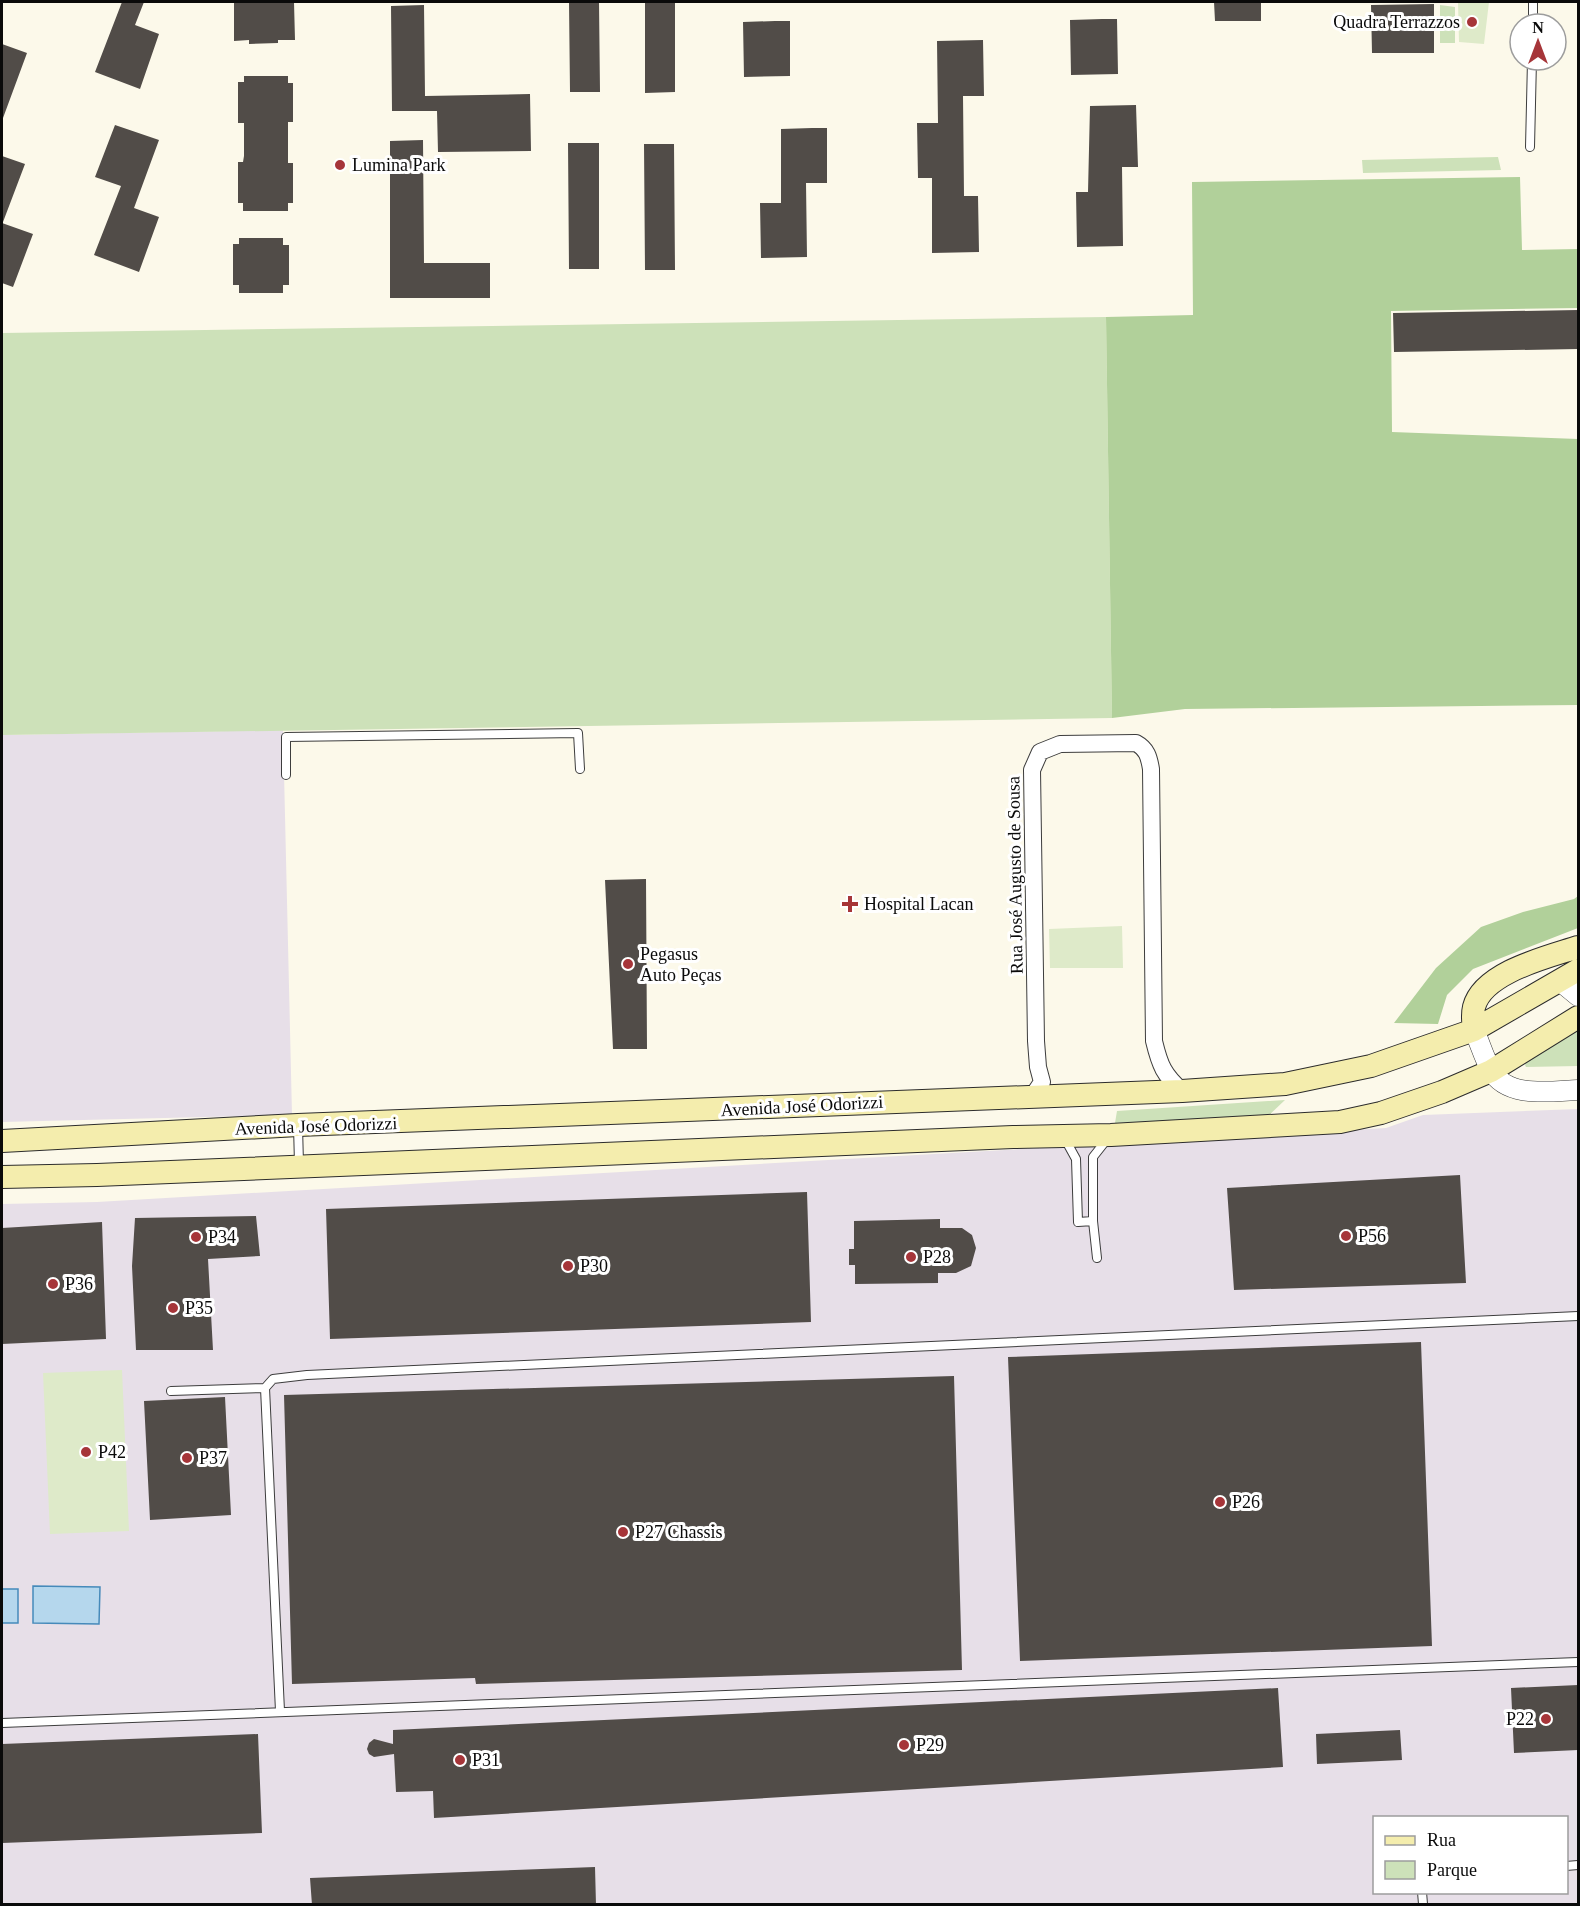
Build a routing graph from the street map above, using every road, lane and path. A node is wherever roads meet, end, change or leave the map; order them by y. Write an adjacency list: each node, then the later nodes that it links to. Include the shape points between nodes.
1 (1532, 72): 2 (lane)
2 (1530, 147)
3 (580, 769): 4 (lane, via 578,732 395,734 286,737)
4 (286, 775)
5 (1578, 947): 9 (main road, via 1521,967 1487,987 1473,1008)
6 (1569, 976): 7 (street); 9 (main road, Avenida José Odorizzi)
7 (1578, 996)
8 (1578, 1017): 10 (main road)
9 (1474, 1030): 10 (street); 12 (main road, Avenida José Odorizzi, via 1347,1072 1285,1084)
10 (1491, 1071): 11 (street, via 1515,1089); 15 (main road, via 1381,1113 1340,1122)
11 (1578, 1090)
12 (1182, 1092): 13 (main road, Avenida José Odorizzi); 13 (street, Rua José Augusto de Sousa, via 1160,1065 1154,1041 1149,756 1136,743 1060,744 1040,752 1032,770 1036,1041 1042,1082)
13 (1032, 1097): 14 (main road, Avenida José Odorizzi)
14 (298, 1125): 17 (main road, Avenida José Odorizzi); 20 (lane)
15 (1111, 1135): 16 (main road); 18 (lane)
16 (1063, 1136): 19 (lane); 20 (main road)
17 (2, 1141)
18 (1093, 1157): 19 (lane); 22 (lane)
19 (1076, 1159): 22 (lane, via 1078,1222)
20 (300, 1166): 21 (main road)
21 (2, 1177)
22 (1093, 1221): 23 (lane)
23 (1097, 1258)
24 (1578, 1316): 25 (lane, via 307,1375 273,1379)
25 (265, 1388): 26 (lane); 28 (lane)
26 (171, 1391)
27 (1578, 1662): 28 (lane)
28 (280, 1711): 29 (lane)
29 (2, 1723)

